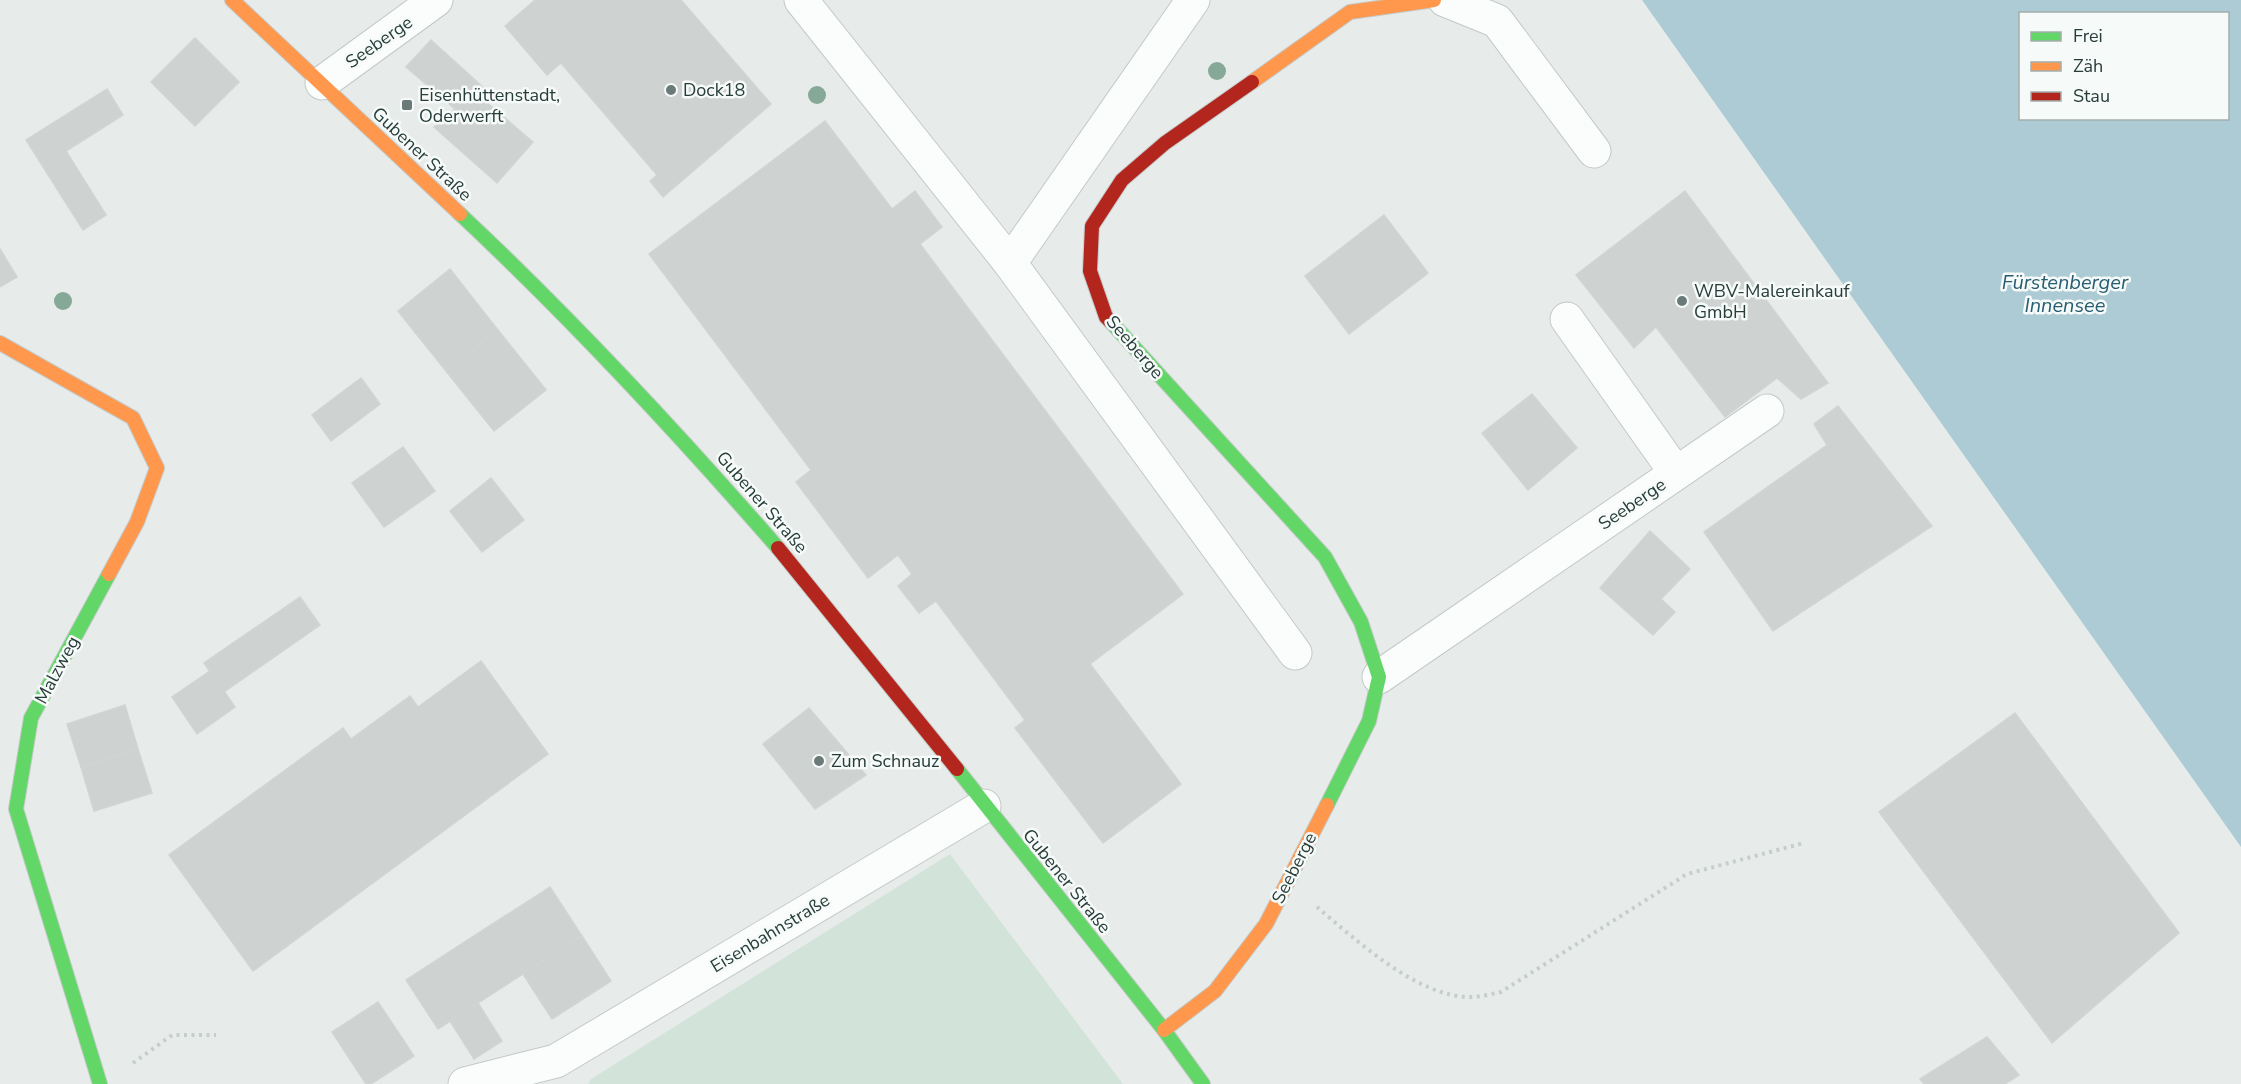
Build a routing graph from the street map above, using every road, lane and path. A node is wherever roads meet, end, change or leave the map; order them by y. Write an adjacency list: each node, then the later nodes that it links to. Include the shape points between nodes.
1 (232, 0): 7 (street, Gubener Straße)
2 (436, 0): 7 (street, Seeberge)
3 (801, 0): 9 (street)
4 (1193, 0): 9 (street)
5 (1434, 0): 15 (street, Seeberge, via 1350,12 1165,143 1122,180 1092,226 1090,272 1106,317 1325,557 1361,622)
6 (1445, 0): 8 (street, via 1497,21)
7 (322, 83): 16 (street, Gubener Straße, via 529,279 689,446 813,588)
8 (1594, 151)
9 (1010, 263): 14 (street)
10 (1568, 319): 13 (street, Seeberge)
11 (0, 343): 22 (street, Malzweg, via 133,418 157,468 137,522 31,718 16,809)
12 (1767, 411): 13 (street, Seeberge)
13 (1676, 473): 15 (street, Seeberge)
14 (1295, 653)
15 (1379, 677): 18 (street, Seeberge, via 1369,721)
16 (984, 806): 19 (street, Gubener Straße); 23 (street, Eisenbahnstraße, via 556,1061)
17 (1804, 843): 18 (path, via 1687,874 1501,992 1470,997 1439,992 1374,956)
18 (1287, 881): 19 (street, Seeberge, via 1266,924 1215,991)
19 (1164, 1030): 24 (street, Gubener Straße)
20 (216, 1035): 21 (path, via 172,1035)
21 (123, 1070)
22 (100, 1084)
23 (465, 1084)
24 (1203, 1084)

